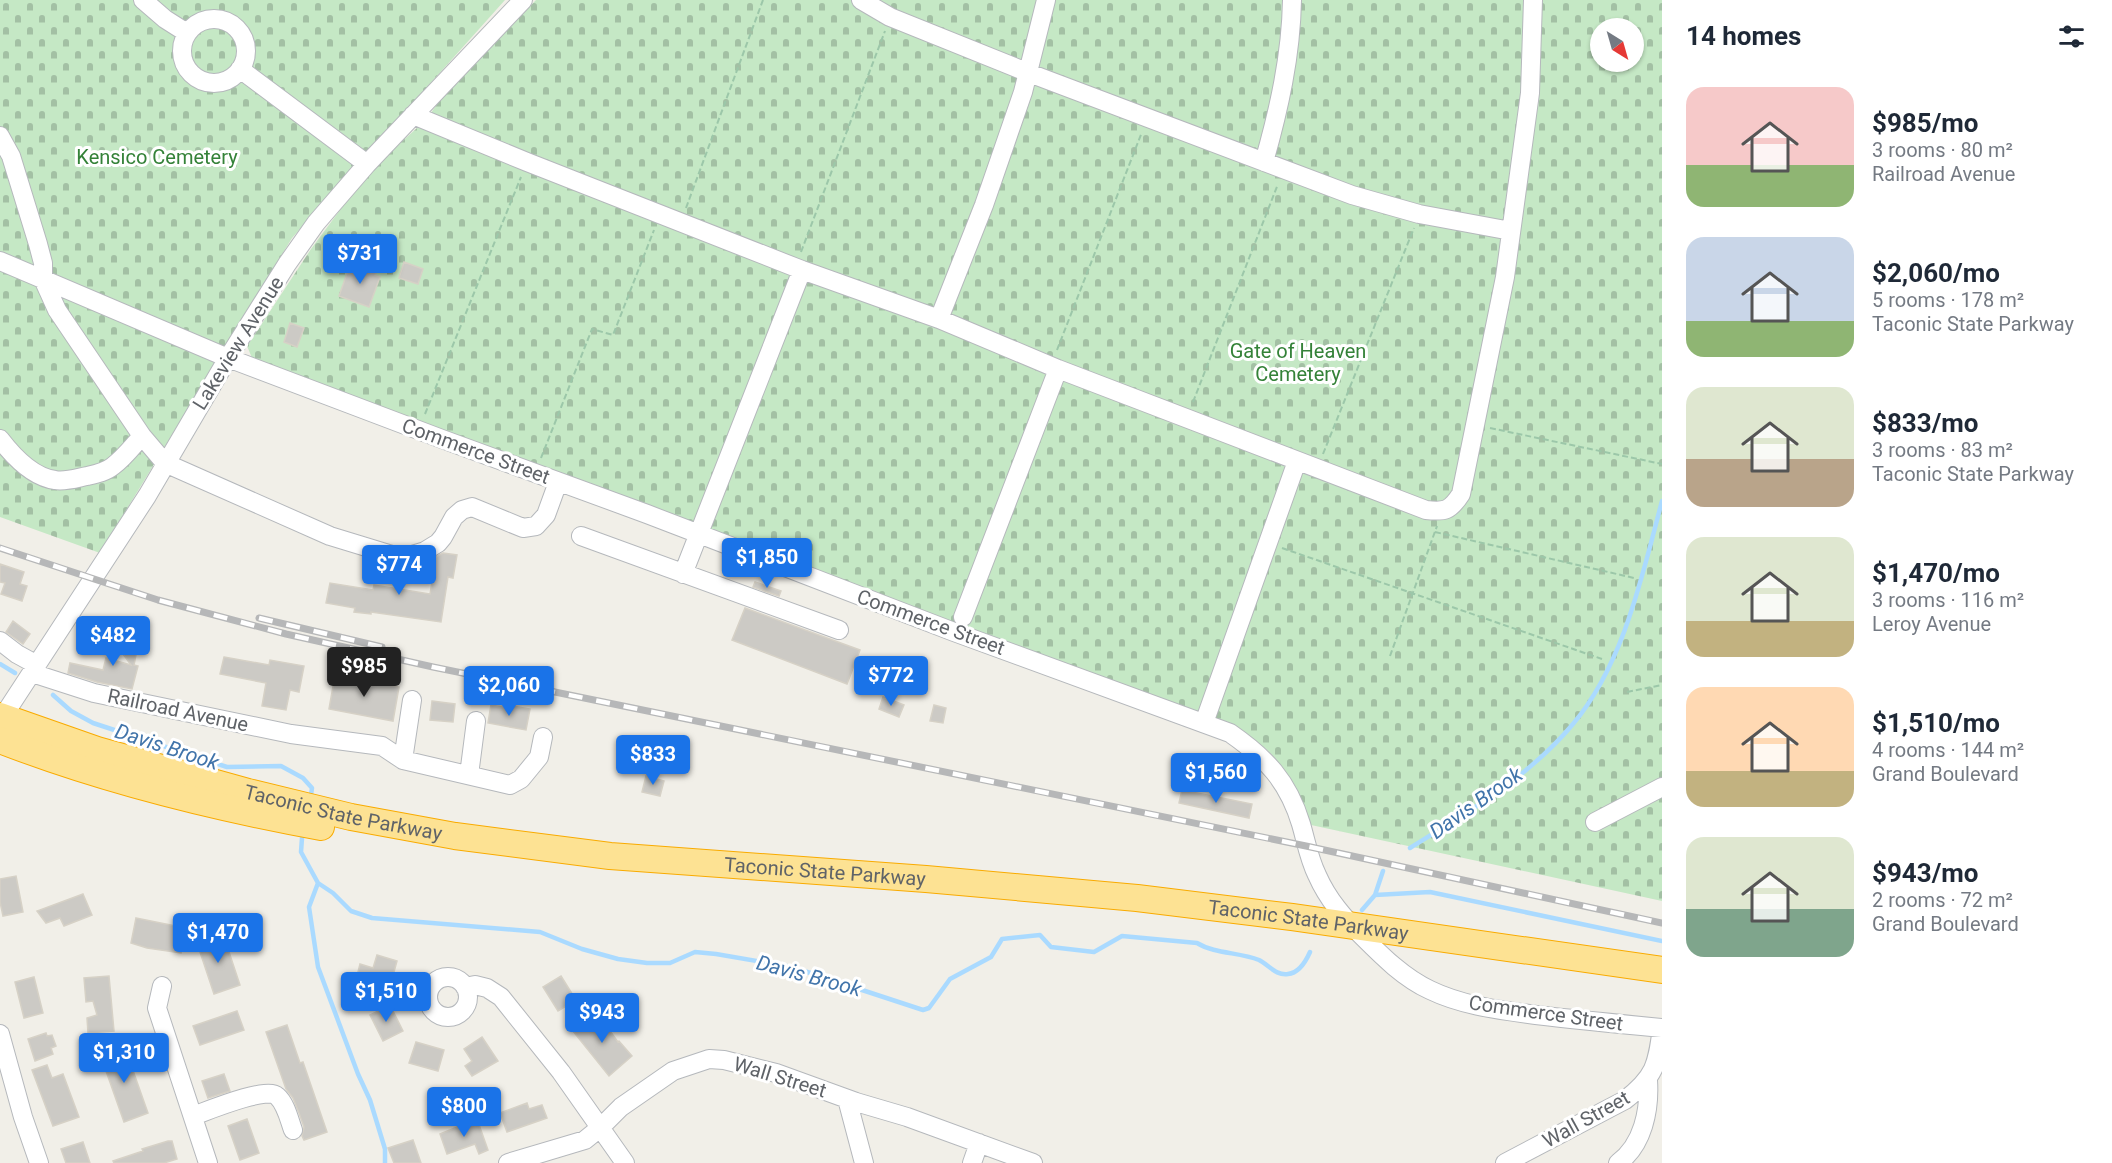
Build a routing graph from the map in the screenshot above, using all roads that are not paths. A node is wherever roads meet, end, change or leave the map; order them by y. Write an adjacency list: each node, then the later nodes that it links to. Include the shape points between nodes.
1 (143, 0): 7 (street)
2 (523, 0): 10 (street, Lakeview Avenue)
3 (861, 0): 9 (street, via 890,17)
4 (1046, 0): 9 (street)
5 (1292, 0): 12 (street, via 1288,59)
6 (1533, 0): 14 (street, via 1530,93)
7 (187, 33): 8 (street, via 203,21 226,21 244,39 245,59); 8 (street, via 182,44 183,62 202,81 213,84 228,80)
8 (240, 69): 13 (street)
9 (1029, 73): 12 (street); 18 (street, via 984,205)
10 (413, 115): 13 (street, Lakeview Avenue); 16 (street)
11 (0, 136): 17 (street, via 24,195)
12 (1264, 162): 14 (street, via 1352,195 1419,214)
13 (367, 164): 19 (street, Lakeview Avenue, via 316,223)
14 (1511, 231): 23 (street, via 1476,425 1461,494 1454,505 1442,512 1426,510)
15 (0, 261): 17 (street, Commerce Street)
16 (799, 268): 18 (street); 26 (street)
17 (43, 279): 19 (street, Commerce Street); 21 (street, via 57,310)
18 (939, 319): 20 (street)
19 (228, 358): 24 (street, Lakeview Avenue); 25 (street, Commerce Street)
20 (1055, 367): 23 (street); 29 (street)
21 (142, 436): 22 (street, via 112,467 85,477 54,480 25,466); 24 (street)
22 (0, 439)
23 (1298, 461): 36 (street)
24 (165, 463): 25 (street, via 330,536 402,558 438,543 454,517 472,507 523,528 536,526 546,515); 32 (street, Lakeview Avenue)
25 (558, 482): 26 (street, Commerce Street)
26 (698, 534): 28 (street); 36 (street, Commerce Street)
27 (581, 536): 28 (street)
28 (683, 574): 30 (street)
29 (963, 617)
30 (839, 630)
31 (0, 641): 32 (street, Railroad Avenue)
32 (34, 669): 35 (street, Lakeview Avenue); 38 (street, Railroad Avenue, via 94,693 291,734 382,746)
33 (412, 700): 38 (street)
34 (476, 721): 39 (street)
35 (1, 723): 42 (highway, Taconic State Parkway, via 248,792 351,817 455,836 610,856 1085,893); 43 (highway, Taconic State Parkway, via 98,774 303,824 459,852 616,871 1090,908)
36 (1204, 723): 42 (street, Commerce Street, via 1230,733 1252,748 1274,771 1296,809 1322,886)
37 (543, 737): 39 (street, Railroad Avenue, via 539,757 521,779 510,785)
38 (403, 759): 39 (street, Railroad Avenue)
39 (469, 775)
40 (1662, 787): 41 (street)
41 (1595, 822)
42 (1352, 926): 43 (street, Commerce Street); 44 (highway, Taconic State Parkway)
43 (1370, 944): 45 (highway, Taconic State Parkway); 48 (street, Commerce Street, via 1419,984 1457,1000 1518,1012)
44 (1662, 969)
45 (1662, 985)
46 (162, 986): 52 (street, via 157,1008)
47 (465, 987): 53 (street, via 487,988 501,997)
48 (1662, 1028): 50 (street, Wall Street, via 1658,1056)
49 (0, 1034): 57 (street)
50 (1648, 1080): 64 (street, Wall Street, via 1625,1100); 65 (street, via 1649,1095 1641,1131 1634,1147)
51 (847, 1099): 53 (street, Wall Street, via 776,1073 709,1059 673,1071 621,1107); 55 (street, Wall Street); 61 (street)
52 (193, 1116): 54 (street, via 271,1092 283,1105); 58 (street)
53 (601, 1128): 59 (street, Wall Street, via 585,1140); 60 (street)
54 (293, 1130)
55 (979, 1143): 56 (street, Wall Street); 62 (street)
56 (1012, 1159): 63 (street, Wall Street)
57 (39, 1163)
58 (208, 1163)
59 (508, 1163)
60 (625, 1163)
61 (864, 1163)
62 (972, 1163)
63 (1034, 1163)
64 (1505, 1163)
65 (1618, 1163)

